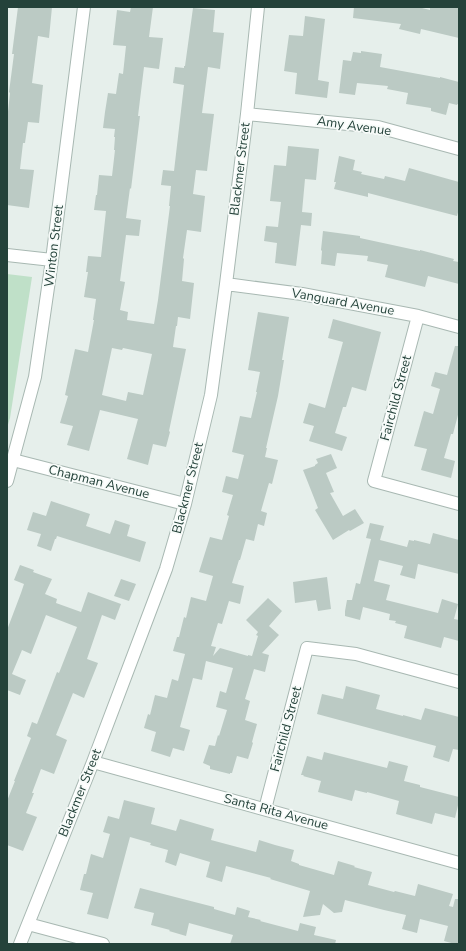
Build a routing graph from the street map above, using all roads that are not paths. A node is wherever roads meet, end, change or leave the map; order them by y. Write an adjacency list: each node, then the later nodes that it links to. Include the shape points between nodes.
1 (84, 7): 6 (street, Winton Street)
2 (258, 7): 3 (street, Blackmer Street)
3 (247, 114): 4 (street, Amy Avenue, via 378,127); 7 (street, Blackmer Street)
4 (459, 149)
5 (7, 254): 6 (street)
6 (52, 260): 10 (street, Winton Street, via 35,377)
7 (226, 284): 8 (street, Vanguard Avenue, via 302,294); 12 (street, Blackmer Street, via 211,395)
8 (418, 316): 9 (street, Vanguard Avenue); 13 (street, Fairchild Street, via 374,481)
9 (459, 327)
10 (13, 460): 11 (street, Winton Street); 12 (street, Chapman Avenue)
11 (7, 481)
12 (185, 504): 15 (street, Blackmer Street, via 166,569)
13 (459, 504)
14 (459, 682): 16 (street, Fairchild Street, via 356,654 307,648)
15 (93, 762): 16 (street, Santa Rita Avenue); 18 (street, Blackmer Street)
16 (265, 809): 17 (street, Santa Rita Avenue)
17 (459, 862)
18 (28, 924): 19 (street, Blackmer Street); 20 (street)
19 (20, 944)
20 (103, 944)

